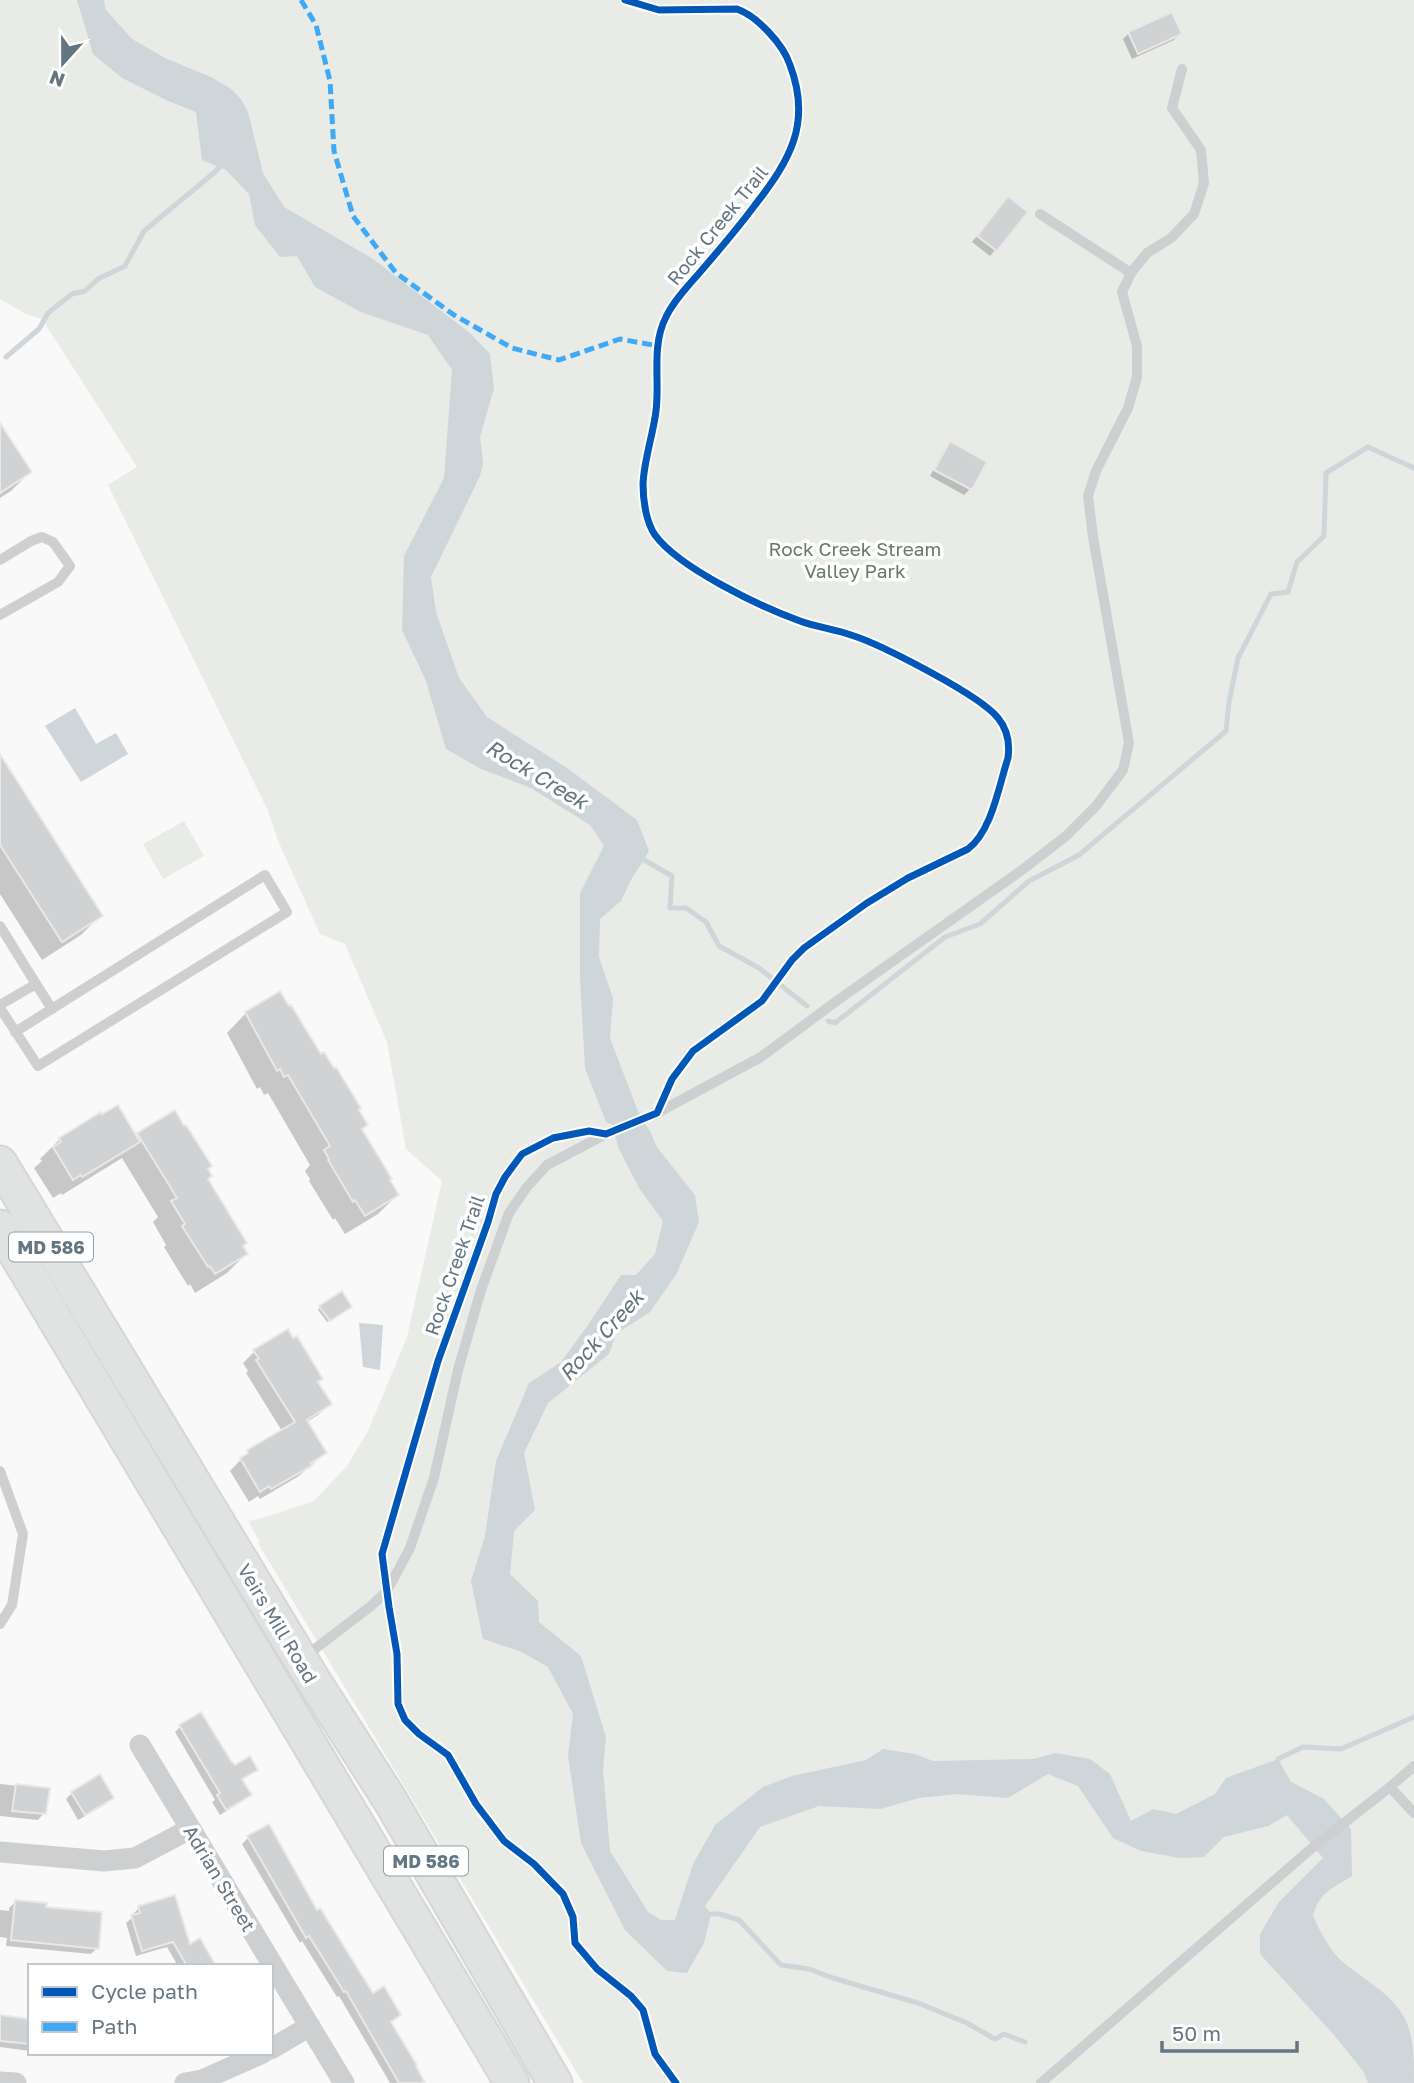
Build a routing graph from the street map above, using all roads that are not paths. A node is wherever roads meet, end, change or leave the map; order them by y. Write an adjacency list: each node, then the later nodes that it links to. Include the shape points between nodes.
1 (1182, 68): 3 (lane, via 1172,108 1200,150 1204,183 1194,214 1171,239 1147,253)
2 (1040, 214): 3 (lane)
3 (1131, 273): 15 (lane, via 1122,292 1137,346 1137,377 1088,496 1129,743 1123,770 1066,836 797,1032 761,1057 657,1113 547,1165 527,1187 509,1213 481,1290 434,1478 410,1548 387,1591)
4 (0, 560): 5 (lane, via 42,537 53,542 70,566 58,582)
5 (0, 615)
6 (0, 926): 7 (lane)
7 (36, 984): 8 (lane); 9 (lane)
8 (0, 1007): 10 (lane)
9 (52, 1009): 10 (lane); 10 (lane, via 265,875 287,912 38,1066)
10 (15, 1032)
11 (0, 1163): 15 (main road, Veirs Mill Road / MD 586)
12 (7, 1244): 16 (main road, Veirs Mill Road / MD 586)
13 (0, 1471): 14 (lane, via 23,1534 12,1605)
14 (0, 1624)
15 (307, 1672): 16 (main road); 26 (main road, Veirs Mill Road / MD 586, via 390,1800)
16 (285, 1702): 29 (main road, Veirs Mill Road / MD 586)
17 (140, 1745): 21 (street, Adrian Street)
18 (1414, 1766): 19 (lane)
19 (1390, 1787): 20 (lane); 35 (lane, via 1312,1848)
20 (1414, 1813)
21 (190, 1829): 22 (street, via 135,1858 103,1861); 23 (street, Adrian Street)
22 (0, 1852)
23 (272, 1964)
24 (273, 1965): 25 (street, Adrian Street)
25 (310, 2026): 27 (street); 33 (street, Adrian Street)
26 (531, 2042): 29 (main road); 34 (main road, Veirs Mill Road / MD 586)
27 (273, 2048)
28 (258, 2055): 32 (street)
29 (505, 2071)
30 (0, 2082): 31 (street)
31 (16, 2083)
32 (185, 2083)
33 (344, 2083)
34 (555, 2083)
35 (1041, 2083)

